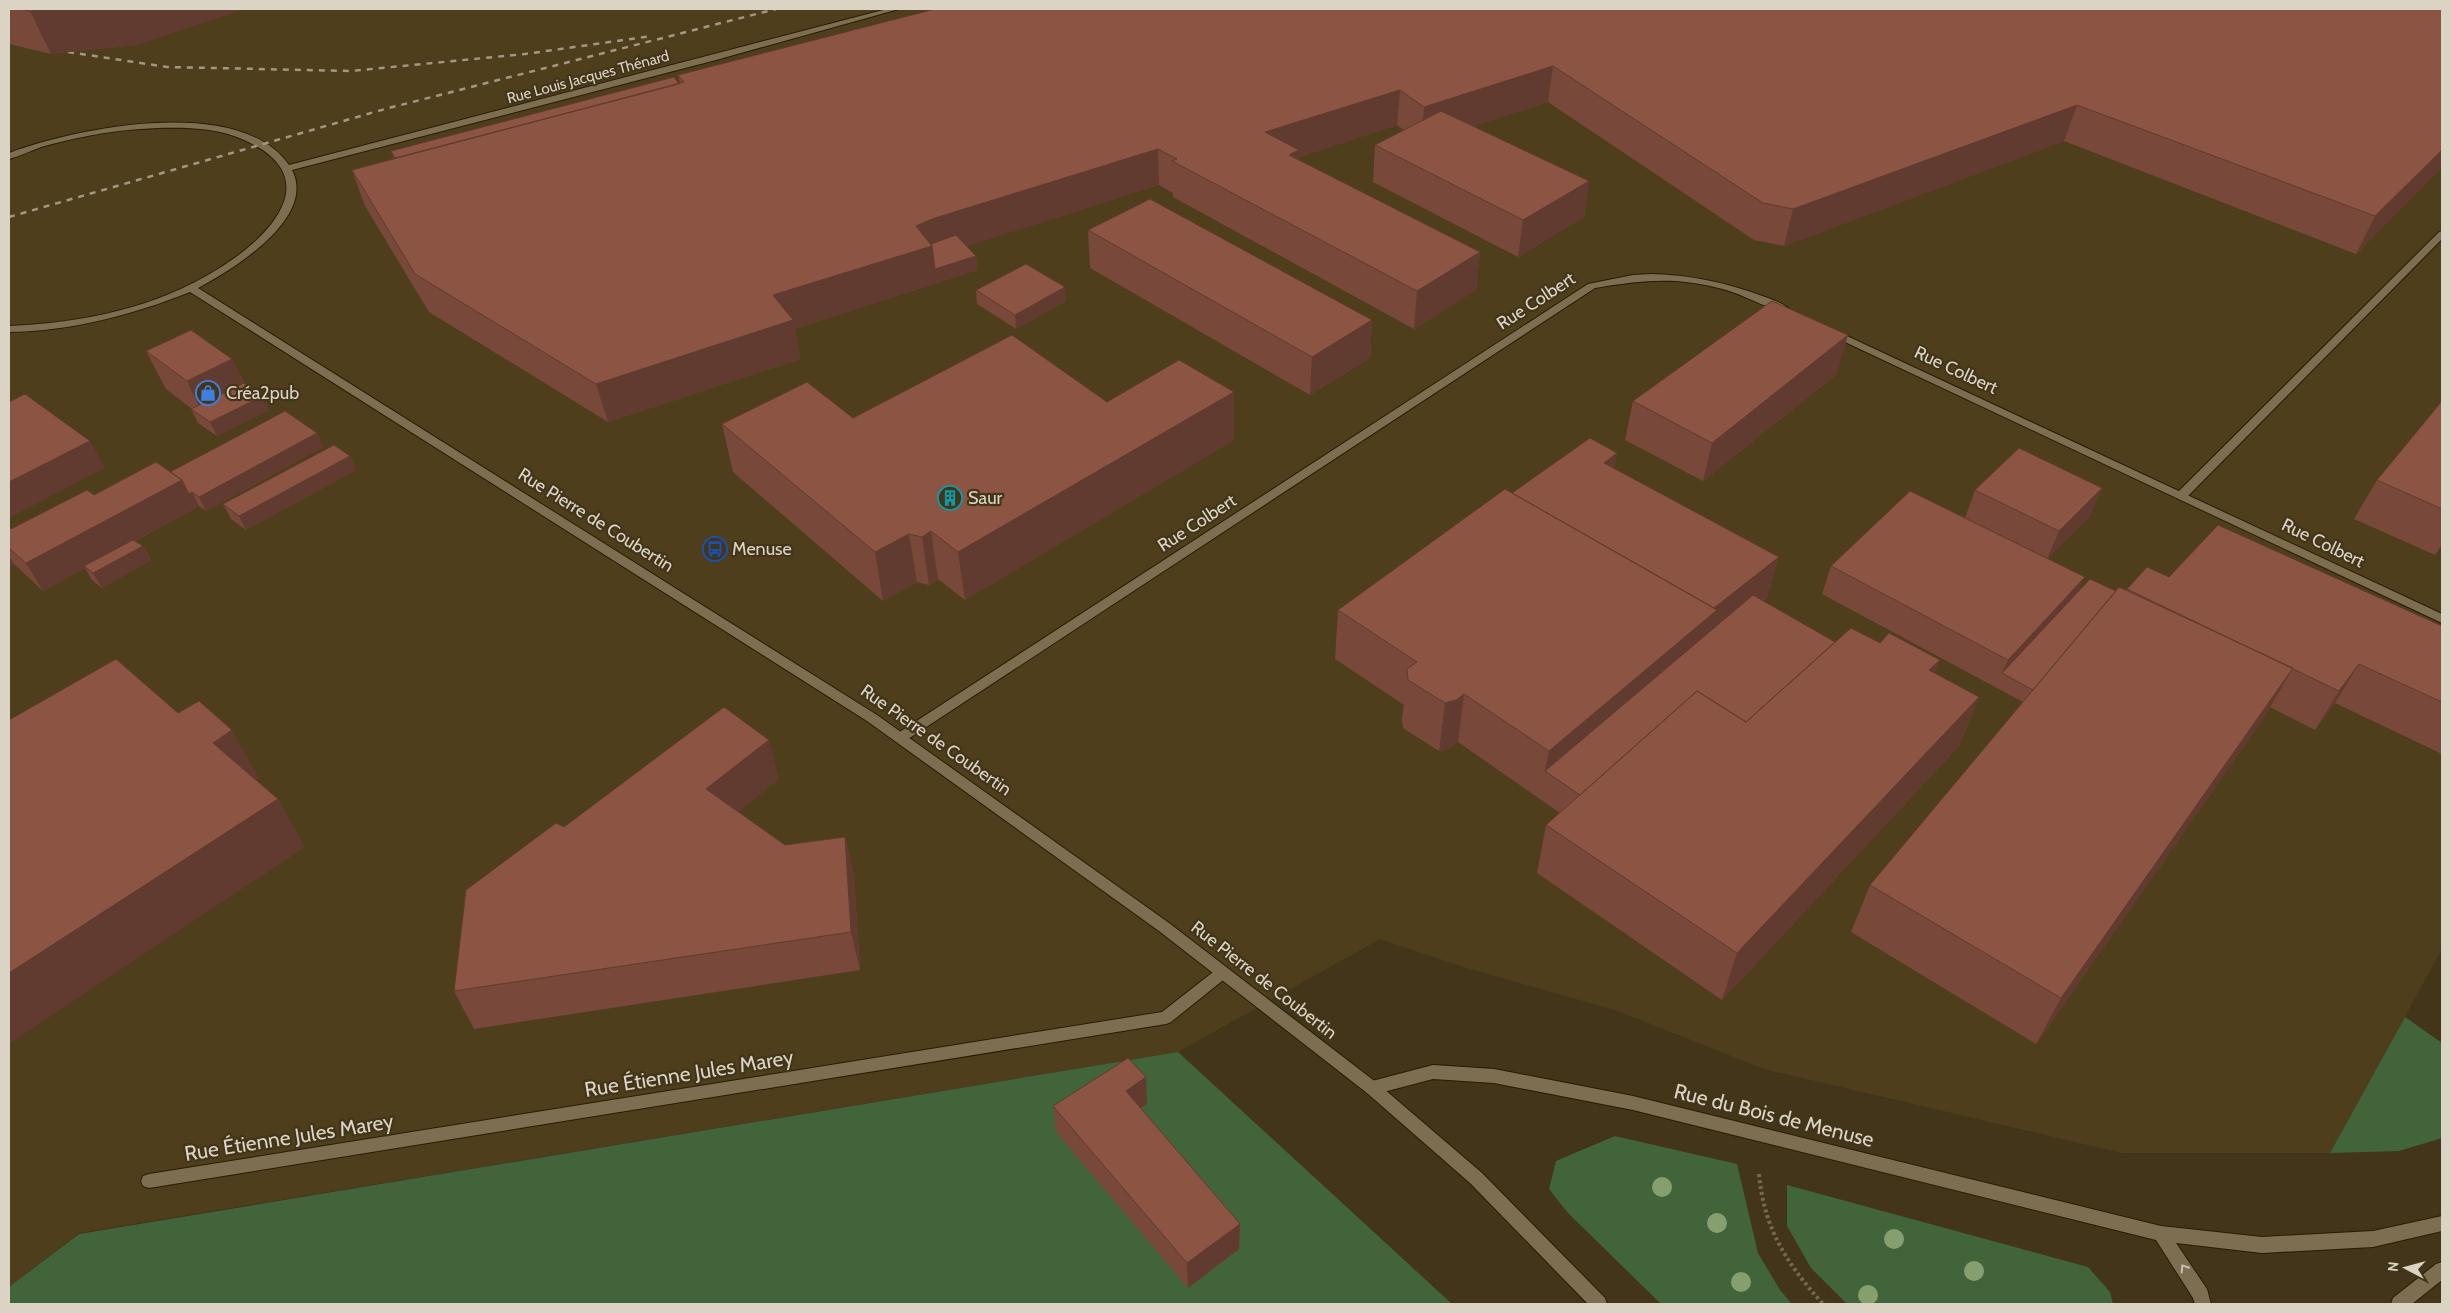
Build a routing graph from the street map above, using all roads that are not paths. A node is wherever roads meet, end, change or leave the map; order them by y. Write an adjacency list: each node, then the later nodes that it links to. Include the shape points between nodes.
1 (895, 9): 3 (main road, Rue Louis Jacques Thénard)
2 (10, 154): 3 (main road, via 126,128 180,125 226,131 262,144 278,155)
3 (288, 168): 5 (main road, via 292,190 284,214 264,240 232,265)
4 (2442, 234): 9 (main road)
5 (191, 288): 8 (main road, via 144,307 92,321 30,330); 11 (main road, Rue Pierre de Coubertin)
6 (1793, 314): 11 (main road, Rue Colbert, via 1725,286 1683,278 1634,278 1592,286)
7 (1820, 326): 9 (main road, Rue Colbert)
8 (9, 329)
9 (2182, 495): 10 (main road, Rue Colbert)
10 (2442, 619)
11 (900, 738): 12 (main road, Rue Pierre de Coubertin, via 1164,927)
12 (1222, 973): 13 (main road, Rue Pierre de Coubertin); 14 (main road, Rue Étienne Jules Marey, via 1166,1018)
13 (1372, 1088): 16 (main road, Rue du Bois de Menuse, via 1433,1072 1494,1076 1633,1103); 18 (main road, Rue Pierre de Coubertin, via 1476,1178)
14 (149, 1181)
15 (2442, 1224): 16 (main road, Rue du Bois de Menuse, via 2373,1239 2262,1245)
16 (2161, 1234): 19 (main road, one-way to 16, via 2201,1295)
17 (2442, 1270): 20 (main road)
18 (1599, 1304)
19 (2203, 1304)
20 (2399, 1304)

